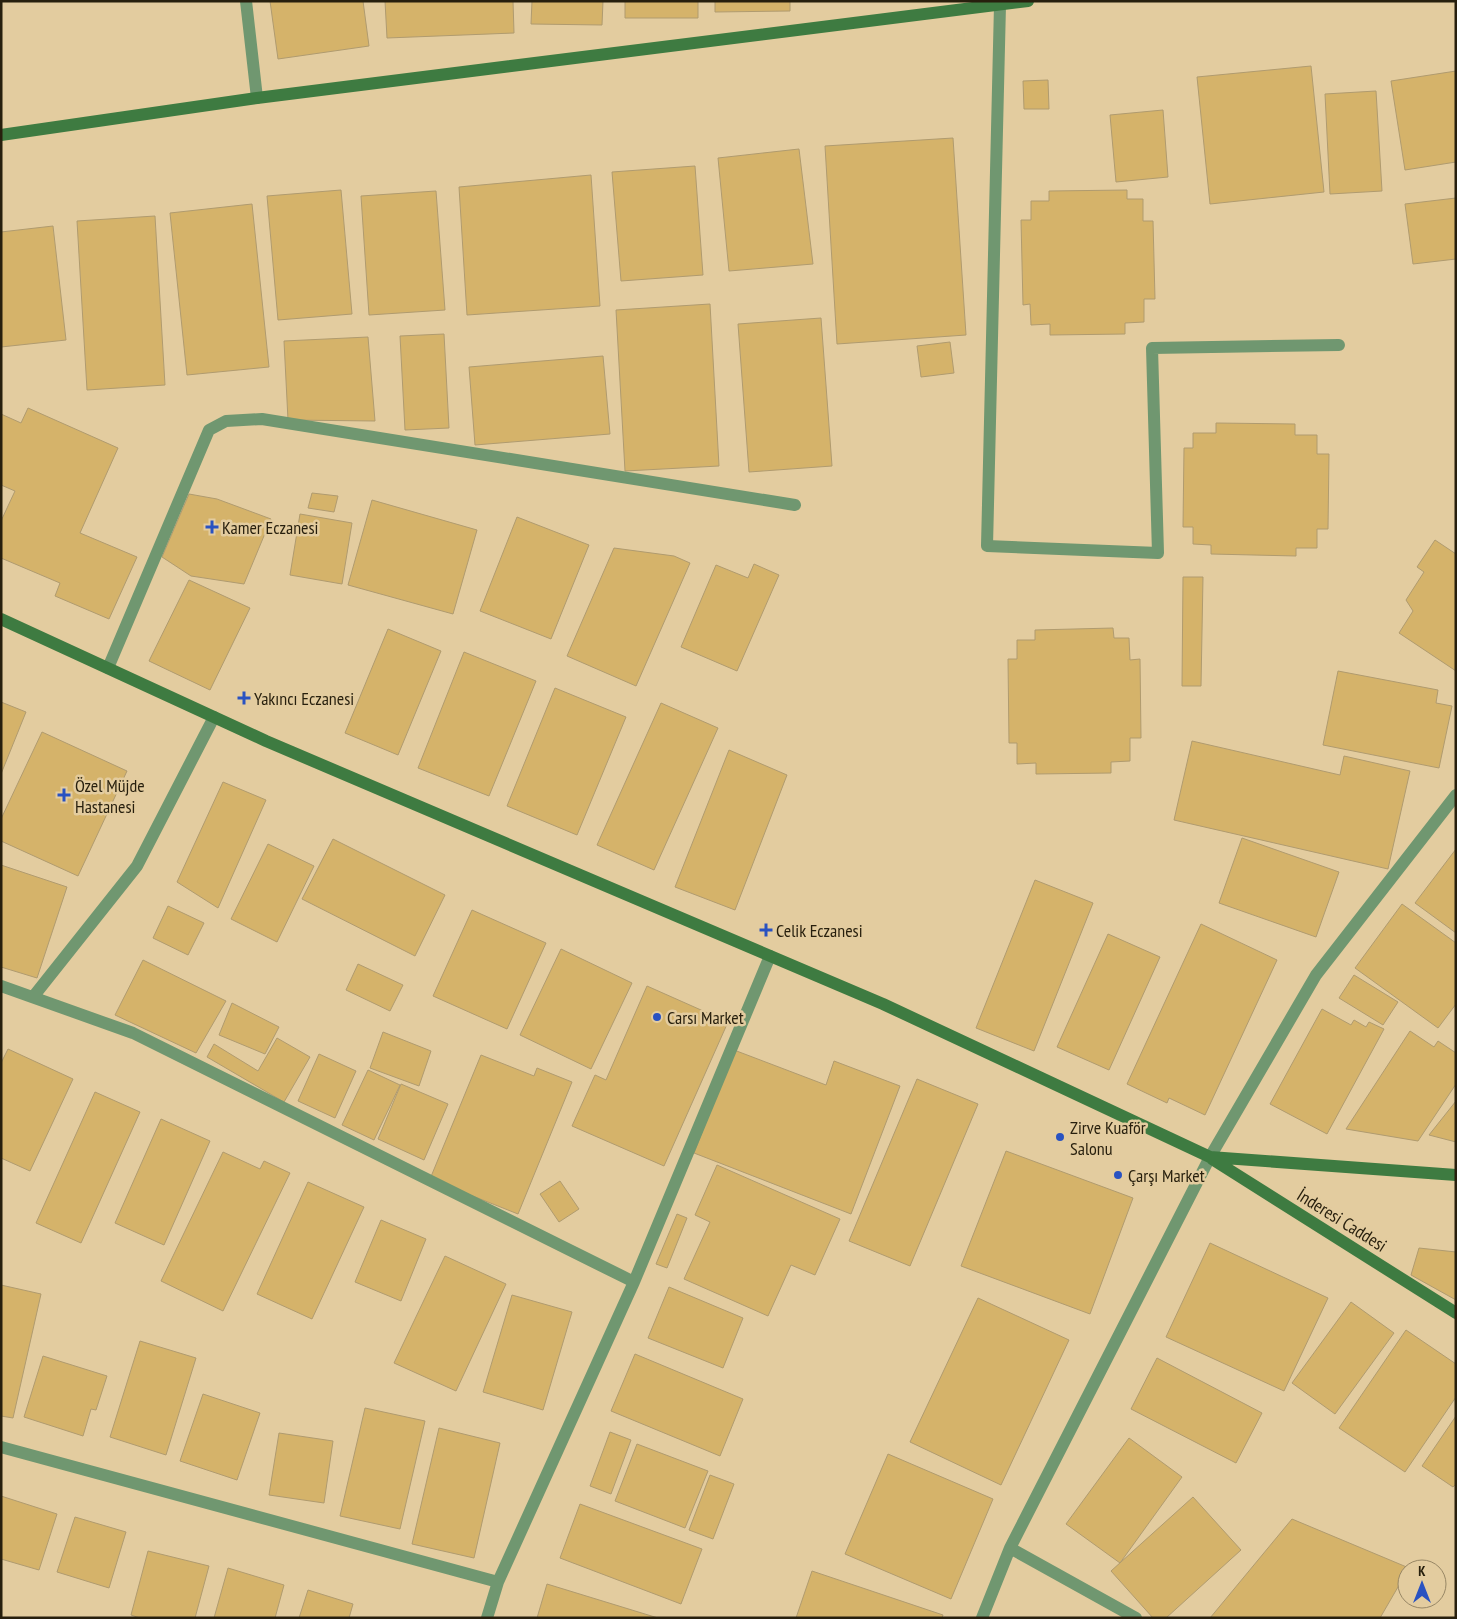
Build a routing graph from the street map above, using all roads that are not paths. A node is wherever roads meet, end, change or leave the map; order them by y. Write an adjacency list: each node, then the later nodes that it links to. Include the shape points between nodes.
1 (246, 1): 4 (street)
2 (1028, 1): 3 (main road)
3 (1000, 5): 4 (main road); 6 (street, via 987,546 1158,553 1152,348)
4 (257, 98): 5 (main road)
5 (1, 135)
6 (1339, 346)
7 (795, 505): 9 (street, via 262,419 226,422 209,430)
8 (1, 619): 9 (main road)
9 (108, 668): 10 (main road)
10 (214, 717): 12 (main road); 14 (street, via 136,866)
11 (1456, 795): 15 (street, via 1316,975)
12 (770, 956): 15 (main road, via 883,1004); 17 (street)
13 (1, 986): 14 (street)
14 (33, 997): 17 (street, via 133,1033)
15 (1210, 1157): 16 (main road); 18 (main road, İnderesi Caddesi); 20 (street)
16 (1456, 1175)
17 (634, 1282): 21 (street)
18 (1456, 1313)
19 (1, 1447): 21 (street)
20 (1010, 1548): 23 (street); 24 (street)
21 (498, 1582): 22 (street)
22 (487, 1618)
23 (982, 1618)
24 (1136, 1618)

